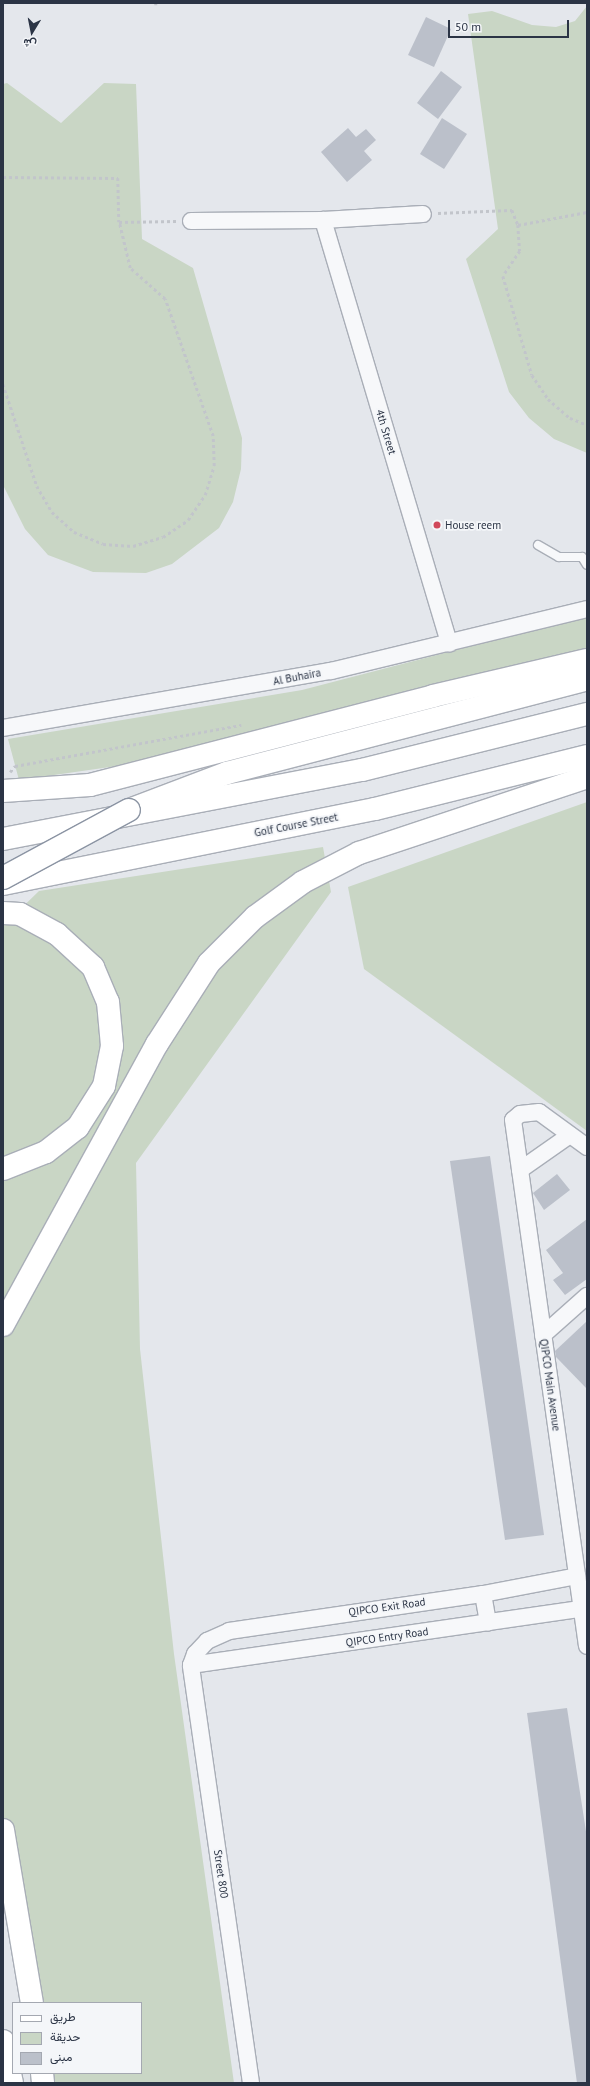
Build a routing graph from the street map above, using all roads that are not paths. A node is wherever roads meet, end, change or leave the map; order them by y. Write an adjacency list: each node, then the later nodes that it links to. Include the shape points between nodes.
1 (423, 214): 2 (street)
2 (323, 220): 3 (street); 7 (street, 4th Street)
3 (191, 221)
4 (538, 545): 5 (lane, via 559,557 582,557)
5 (587, 565)
6 (587, 608): 7 (street, Al Buhaira)
7 (449, 644): 11 (street, Al Buhaira, via 234,690)
8 (587, 660): 14 (main road, via 434,696 90,785)
9 (587, 679): 16 (main road, bridge, via 363,736 182,788 129,810)
10 (587, 714): 15 (main road, via 362,770)
11 (3, 728)
12 (587, 756): 17 (main road, Golf Course Street, via 375,809)
13 (587, 777): 24 (main road, via 359,853 303,882 255,917 209,963 157,1044)
14 (5, 783)
15 (3, 839)
16 (3, 878)
17 (3, 884)
18 (3, 913): 21 (main road, via 20,914 57,934 94,967 108,1002 112,1046 104,1086 78,1127 46,1152)
19 (570, 1136): 20 (street); 22 (street); 22 (street, QIPCO Main Avenue, via 539,1112 516,1117 512,1124)
20 (587, 1147)
21 (3, 1169)
22 (520, 1170): 25 (street, QIPCO Main Avenue)
23 (587, 1296): 25 (street)
24 (3, 1325)
25 (543, 1335): 26 (street, QIPCO Main Avenue)
26 (582, 1583): 27 (street); 28 (street, QIPCO Main Avenue)
27 (483, 1594): 29 (street); 31 (street, via 229,1631 200,1646)
28 (582, 1609): 29 (street, QIPCO Entry Road); 30 (street, QIPCO Main Avenue)
29 (488, 1623): 31 (street, QIPCO Entry Road)
30 (586, 1638)
31 (191, 1665): 36 (street, Street 800)
32 (3, 1830): 33 (main road)
33 (32, 2002)
34 (3, 2041): 35 (main road)
35 (12, 2083)
36 (251, 2083)

